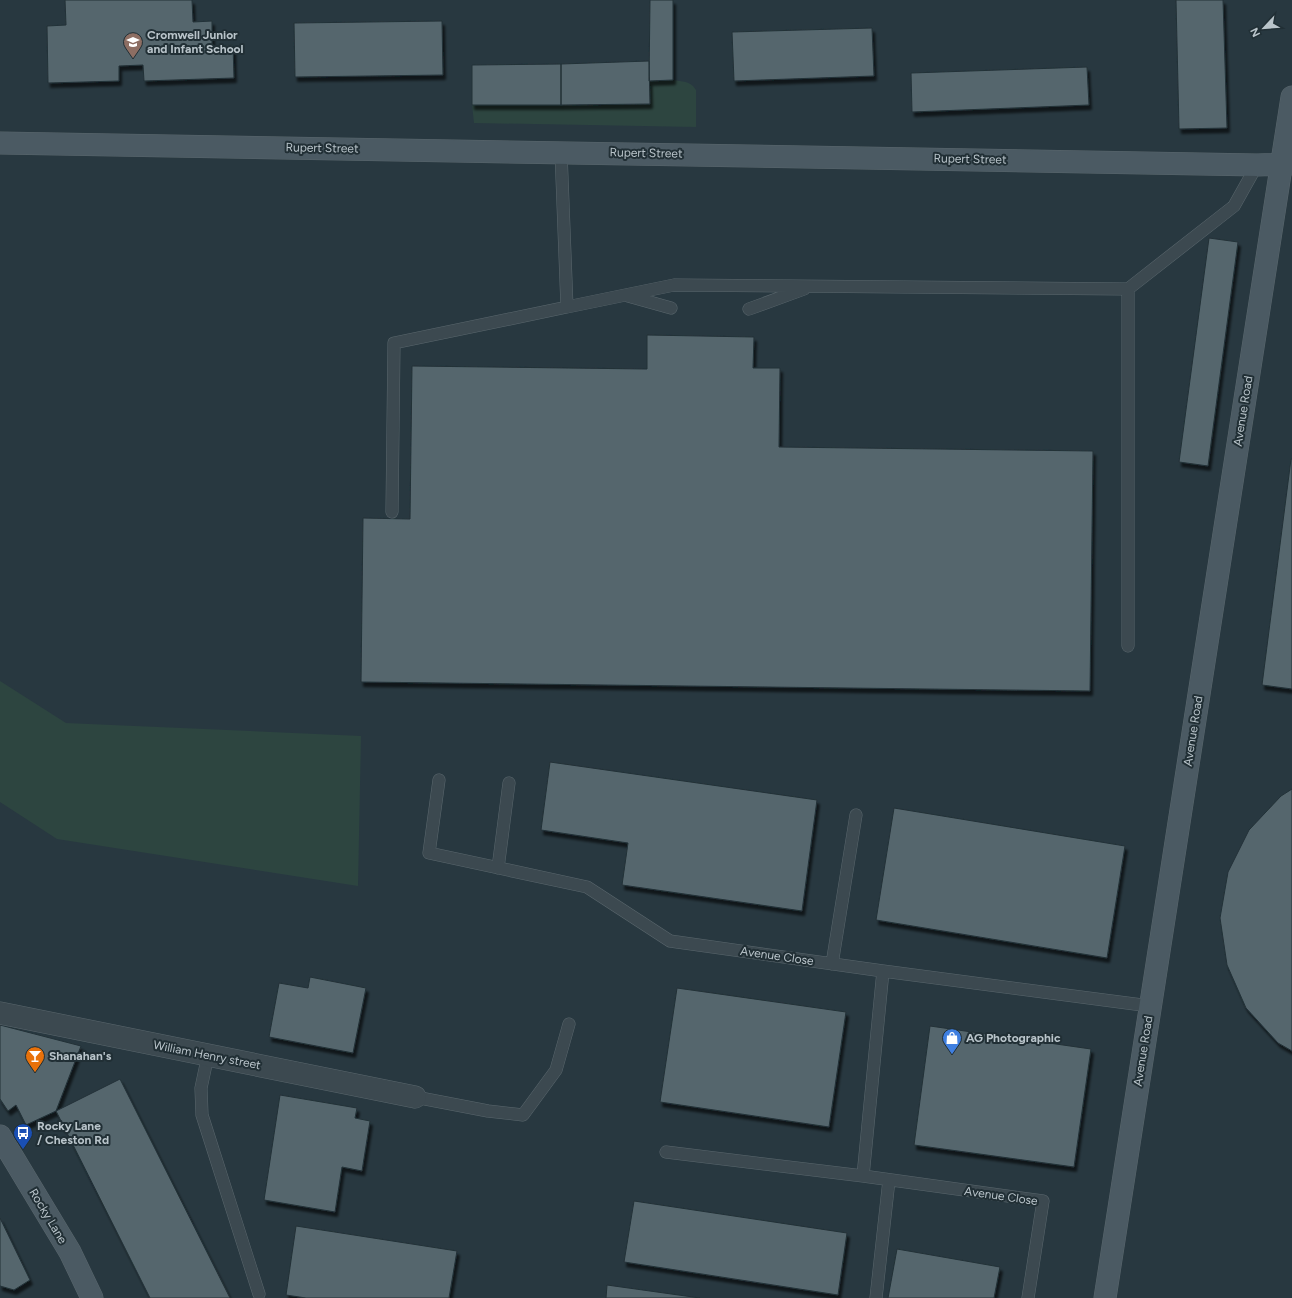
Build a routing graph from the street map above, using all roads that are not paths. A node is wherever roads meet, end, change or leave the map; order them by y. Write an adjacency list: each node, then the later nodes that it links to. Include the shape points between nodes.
1 (1292, 97): 4 (street, Avenue Road)
2 (0, 143): 3 (street, Rupert Street)
3 (561, 152): 5 (street, Rupert Street); 9 (lane)
4 (1287, 164): 5 (street, Rupert Street); 20 (street, Avenue Road)
5 (1257, 165): 7 (lane, via 1234,206)
6 (811, 286): 7 (lane); 8 (lane, via 674,286); 11 (lane)
7 (1128, 289): 13 (lane)
8 (624, 295): 9 (lane); 10 (lane)
9 (567, 307): 12 (lane, via 394,343)
10 (671, 308)
11 (749, 309)
12 (392, 512)
13 (1128, 646)
14 (438, 780): 17 (lane, via 429,853)
15 (509, 783): 17 (lane)
16 (856, 815): 18 (lane)
17 (498, 868): 18 (lane, Avenue Close, via 587,887 670,941)
18 (832, 964): 19 (lane, Avenue Close)
19 (883, 971): 20 (lane, Avenue Close); 27 (lane)
20 (1150, 1006): 33 (street, Avenue Road)
21 (0, 1013): 23 (street, William Henry street)
22 (569, 1024): 24 (lane, via 556,1070 523,1115)
23 (208, 1055): 24 (street, William Henry street); 29 (lane, via 201,1088 202,1115)
24 (415, 1097)
25 (0, 1136): 30 (street, Rocky Lane, via 70,1252)
26 (666, 1152): 27 (lane, Avenue Close)
27 (862, 1176): 28 (lane, Avenue Close)
28 (889, 1180): 31 (lane); 32 (lane, Avenue Close, via 1043,1201)
29 (260, 1294)
30 (92, 1298)
31 (876, 1298)
32 (1028, 1298)
33 (1106, 1298)

